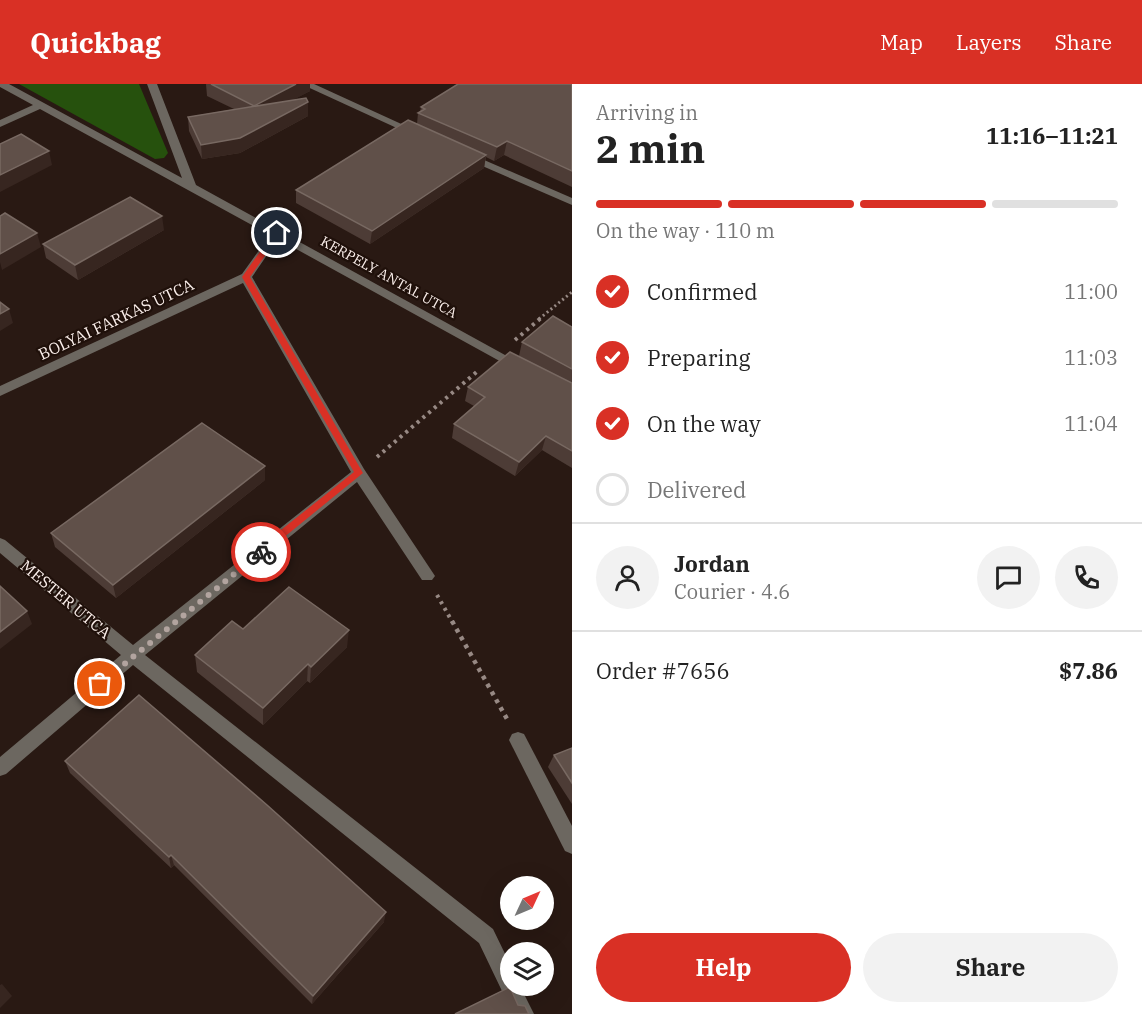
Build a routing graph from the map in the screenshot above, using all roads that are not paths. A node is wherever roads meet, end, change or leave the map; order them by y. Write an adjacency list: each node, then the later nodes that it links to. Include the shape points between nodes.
1 (2, 84): 4 (street, KERPELY ANTAL UTCA)
2 (152, 84): 8 (street)
3 (306, 84): 6 (street)
4 (41, 105): 5 (street); 8 (street, KERPELY ANTAL UTCA)
5 (0, 124)
6 (423, 136)
7 (455, 150): 9 (street)
8 (191, 187): 10 (street, KERPELY ANTAL UTCA)
9 (572, 202)
10 (277, 233): 11 (street); 12 (street, KERPELY ANTAL UTCA)
11 (246, 277): 13 (street, BOLYAI FARKAS UTCA); 14 (street)
12 (530, 371)
13 (0, 392)
14 (359, 473): 16 (street); 17 (street)
15 (0, 544): 17 (street, MESTER UTCA)
16 (427, 576)
17 (133, 655): 19 (street); 21 (street, MESTER UTCA, via 486,936)
18 (518, 740): 20 (street)
19 (0, 768)
20 (572, 845)
21 (500, 965)
22 (515, 996): 23 (street, MESTER UTCA)
23 (524, 1014)

